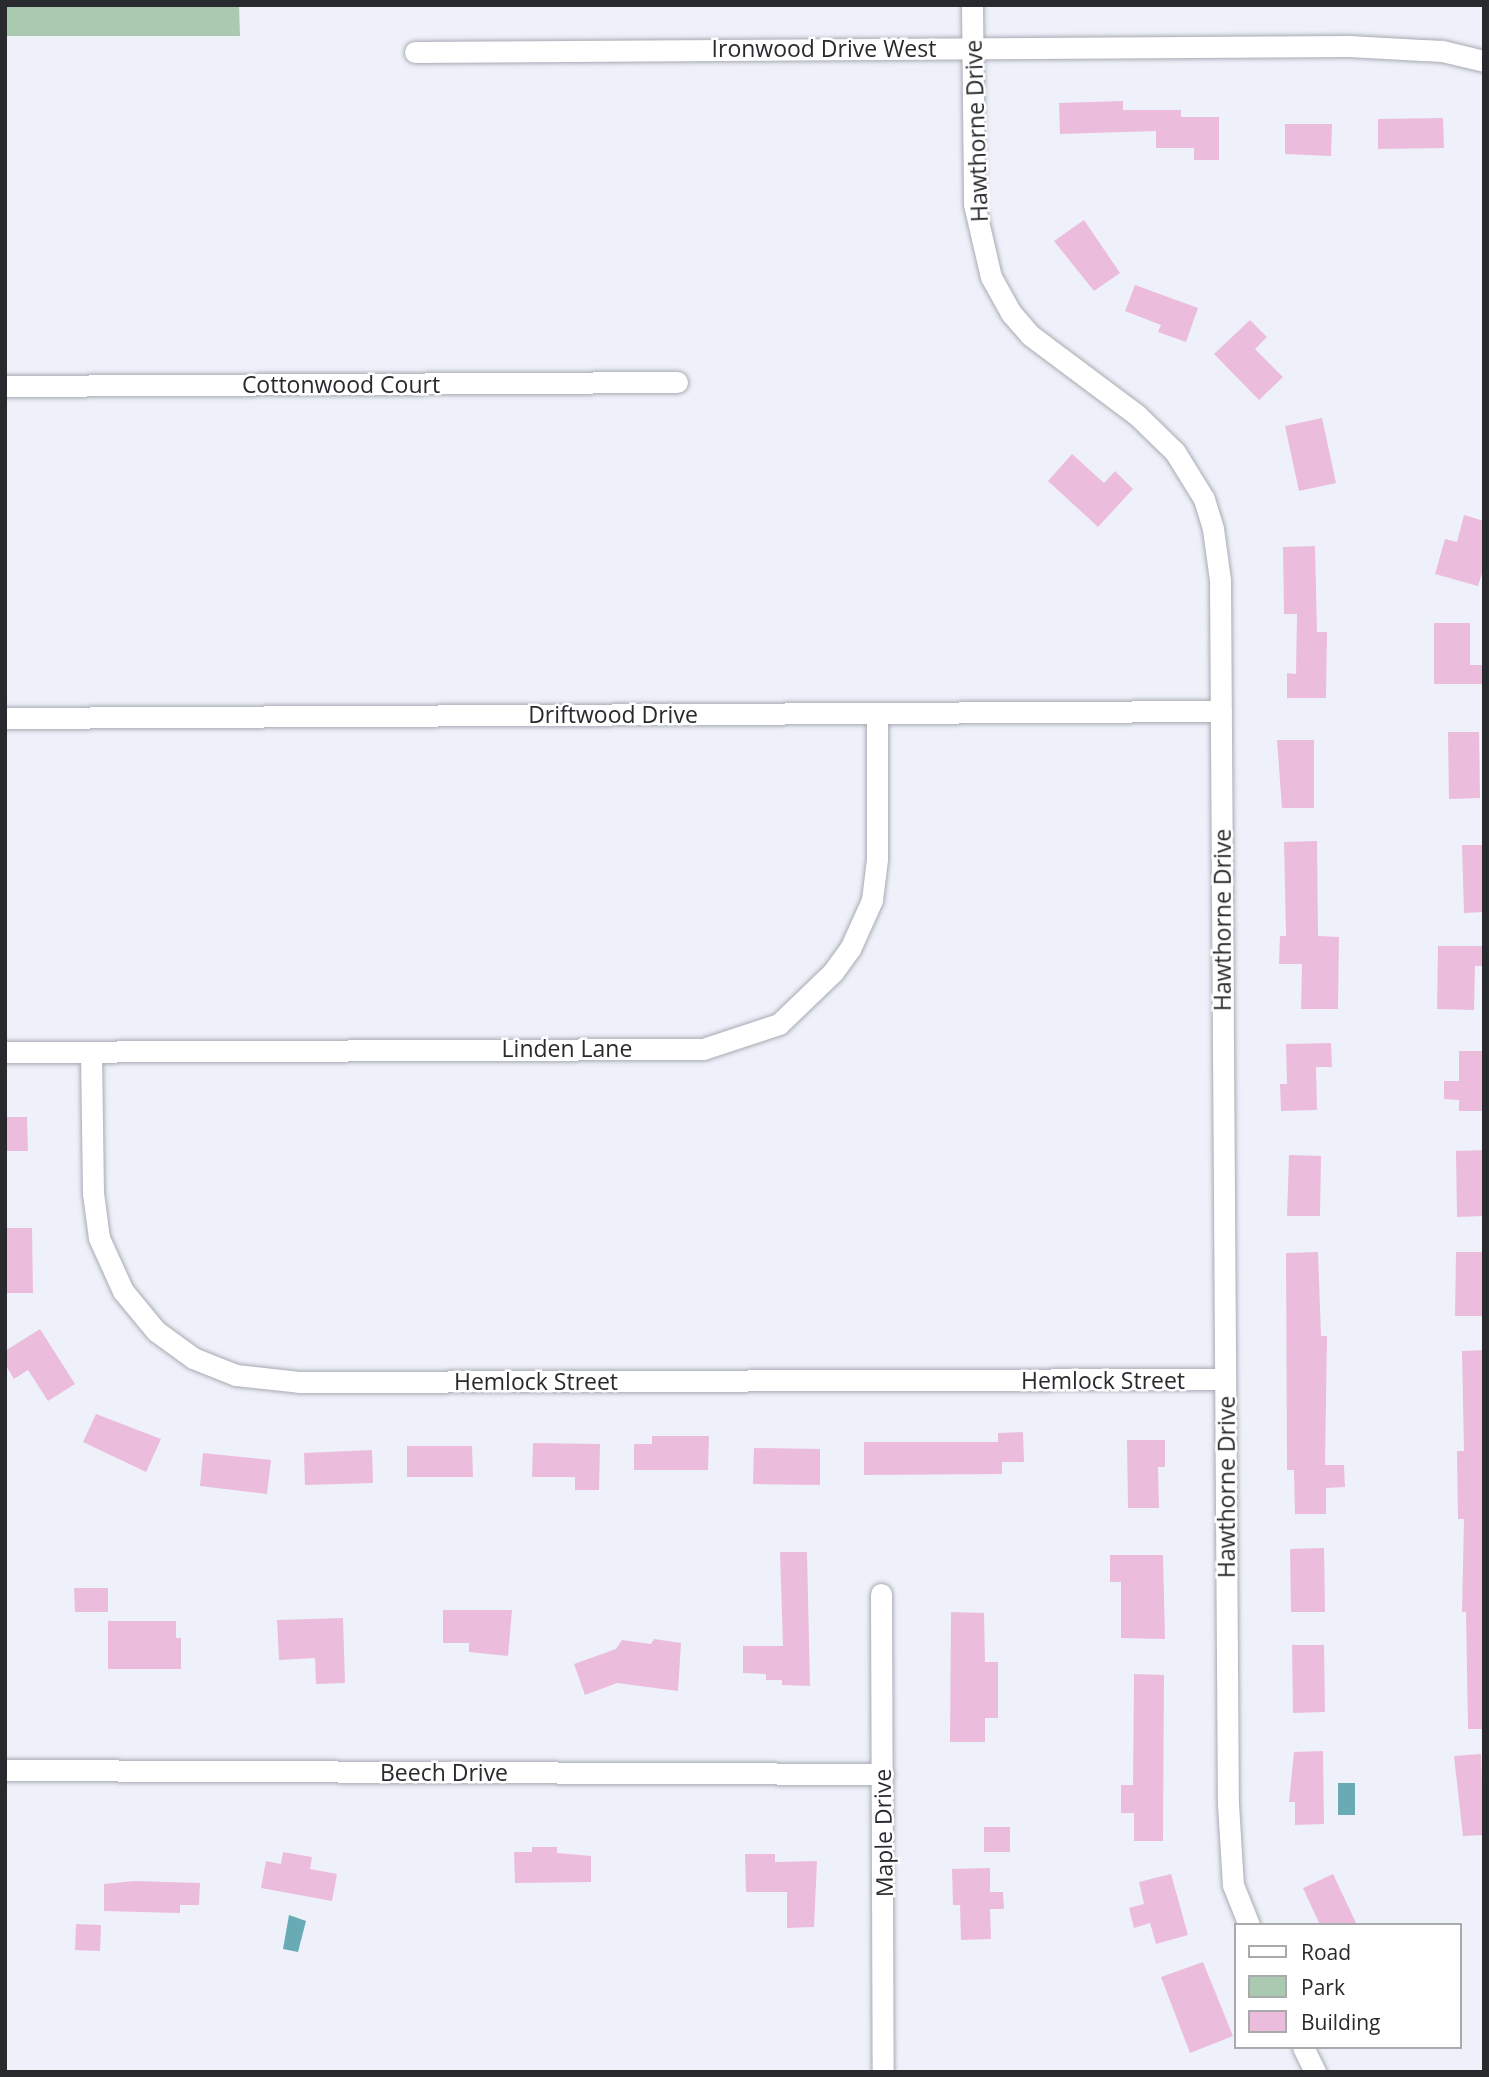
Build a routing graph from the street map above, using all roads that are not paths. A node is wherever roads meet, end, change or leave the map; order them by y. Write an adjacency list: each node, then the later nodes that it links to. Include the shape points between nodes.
1 (972, 5): 2 (street, Hawthorne Drive)
2 (972, 49): 3 (street, Ironwood Drive West); 4 (street, Ironwood Drive West, via 1349,46 1442,51); 7 (street, Hawthorne Drive, via 974,204 991,277 1030,335 1157,434 1204,499 1220,580)
3 (415, 52)
4 (1484, 61)
5 (677, 382): 6 (street, Cottonwood Court)
6 (5, 386)
7 (1221, 711): 8 (street, Driftwood Drive); 12 (street, Hawthorne Drive)
8 (877, 713): 9 (street, Driftwood Drive); 11 (street, Linden Lane, via 877,859 872,900 834,972 779,1024 703,1049)
9 (5, 718)
10 (5, 1052): 11 (street, Linden Lane)
11 (91, 1052): 12 (street, Hemlock Street, via 93,1193 99,1238 118,1281 156,1331 193,1358 236,1375 299,1382)
12 (1225, 1378): 16 (street, Hawthorne Drive, via 1228,1816 1233,1885)
13 (881, 1594): 15 (street, Maple Drive)
14 (5, 1770): 15 (street, Beech Drive)
15 (883, 1774): 18 (street, Maple Drive)
16 (1248, 1923)
17 (1304, 2049): 19 (street)
18 (883, 2072)
19 (1315, 2072)

